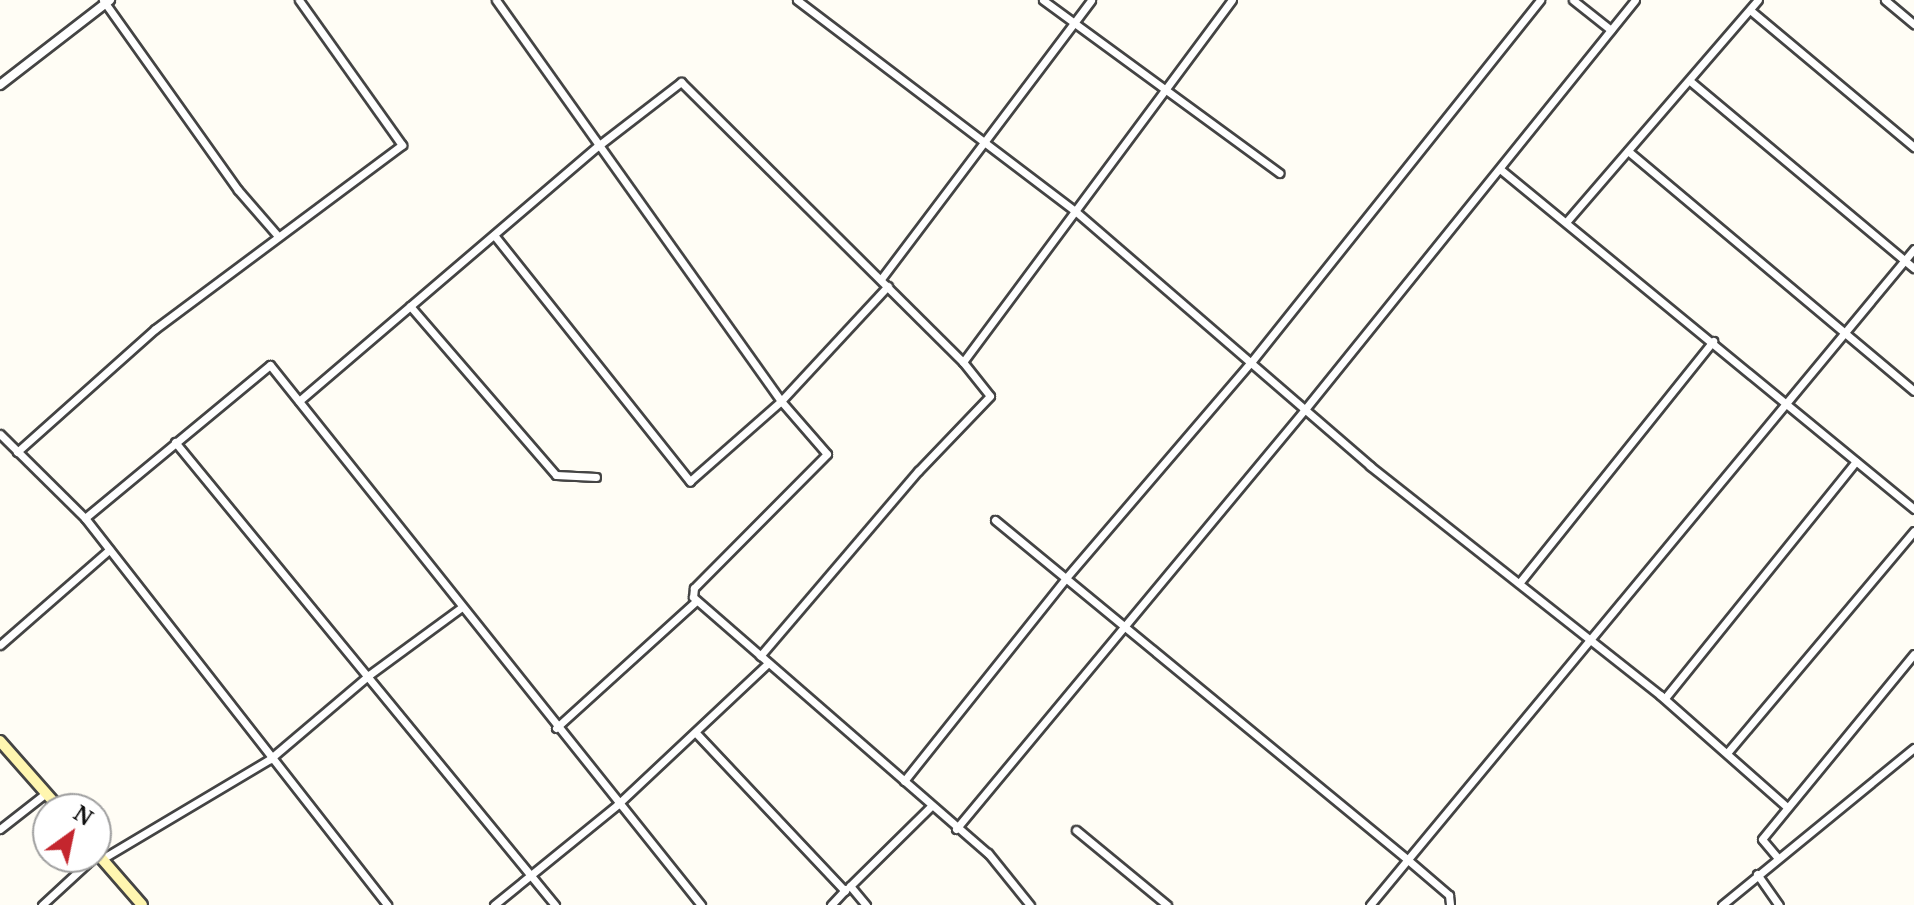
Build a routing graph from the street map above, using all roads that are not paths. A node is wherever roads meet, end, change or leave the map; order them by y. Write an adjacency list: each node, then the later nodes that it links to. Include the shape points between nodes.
1 (299, 0): 29 (street, via 402,145)
2 (496, 0): 21 (street)
3 (797, 0): 20 (street)
4 (1043, 0): 14 (street)
5 (1091, 0): 14 (street)
6 (1232, 0): 19 (street)
7 (1540, 0): 37 (street)
8 (1573, 0): 16 (street)
9 (1635, 0): 16 (street)
10 (1758, 0): 13 (street)
11 (1885, 0): 15 (street)
12 (106, 1): 18 (street); 29 (street, via 238,190)
13 (1750, 10): 17 (street); 22 (street)
14 (1074, 23): 19 (street); 20 (street)
15 (1914, 24)
16 (1611, 30): 24 (street)
17 (1690, 81): 23 (street); 31 (street)
18 (0, 85)
19 (1167, 90): 25 (street); 26 (street)
20 (985, 144): 26 (street); 33 (street)
21 (598, 146): 28 (street); 33 (street, via 681,82); 41 (street)
22 (1914, 147)
23 (1628, 151): 27 (street); 35 (street)
24 (1500, 169): 27 (street); 43 (street)
25 (1279, 173)
26 (1075, 211): 37 (street); 38 (street)
27 (1567, 221): 36 (street)
28 (494, 235): 34 (street); 41 (street, via 690,481)
29 (278, 236): 46 (street, via 155,329)
30 (1914, 249): 31 (street)
31 (1905, 260): 32 (street); 35 (street)
32 (1914, 268)
33 (885, 282): 38 (street); 41 (street)
34 (410, 306): 40 (street); 48 (street, via 556,475)
35 (1846, 332): 39 (street); 42 (street)
36 (1713, 341): 42 (street); 55 (street)
37 (1252, 361): 43 (street); 54 (street)
38 (963, 362): 62 (street, via 987,390 987,401 918,471)
39 (1914, 391)
40 (299, 401): 45 (street, via 270,365); 57 (street)
41 (781, 401): 56 (street, via 826,458 694,588)
42 (1788, 403): 47 (street); 59 (street)
43 (1306, 408): 55 (street, via 1370,466); 58 (street)
44 (0, 434): 46 (street)
45 (175, 442): 50 (street); 64 (street)
46 (17, 452): 50 (street)
47 (1856, 461): 49 (street); 65 (street)
48 (596, 477)
49 (1914, 509)
50 (85, 518): 53 (street)
51 (995, 520): 54 (street)
52 (1914, 531): 70 (street)
53 (109, 550): 60 (street); 71 (street)
54 (1065, 579): 58 (street); 72 (street)
55 (1520, 582): 59 (street)
56 (696, 601): 62 (street); 66 (street)
57 (462, 607): 64 (street); 66 (street)
58 (1121, 626): 79 (street); 83 (street)
59 (1593, 640): 65 (street); 83 (street, via 1467,783)
60 (0, 645)
61 (1914, 654): 77 (street)
62 (760, 656): 63 (street)
63 (768, 663): 67 (street); 72 (street)
64 (369, 675): 71 (street); 87 (street)
65 (1665, 698): 70 (street)
66 (556, 728): 75 (street)
67 (696, 733): 75 (street); 88 (street)
68 (0, 741): 73 (main road)
69 (1914, 748): 82 (street)
70 (1727, 753): 77 (street)
71 (270, 759): 81 (street, via 214,797); 91 (street)
72 (904, 781): 76 (street)
73 (46, 793)
74 (32, 804): 78 (street)
75 (617, 805): 87 (street); 94 (street)
76 (931, 806): 79 (street); 88 (street)
77 (1787, 807): 82 (street, via 1762,839)
78 (0, 829)
79 (956, 829): 97 (street, via 988,853)
80 (1076, 830): 98 (street)
81 (112, 848)
82 (1777, 857): 86 (street)
83 (1408, 860): 99 (street); 100 (street, via 1449,895)
84 (112, 872): 90 (main road)
85 (77, 873): 89 (street)
86 (1757, 874): 101 (street); 102 (street)
87 (532, 876): 92 (street); 93 (street)
88 (847, 888): 95 (street); 96 (street)
89 (42, 905)
90 (142, 905)
91 (387, 905)
92 (494, 905)
93 (555, 905)
94 (701, 905)
95 (831, 905)
96 (866, 905)
97 (1030, 905)
98 (1167, 905)
99 (1370, 905)
100 (1450, 905)
101 (1722, 905)
102 (1779, 905)

